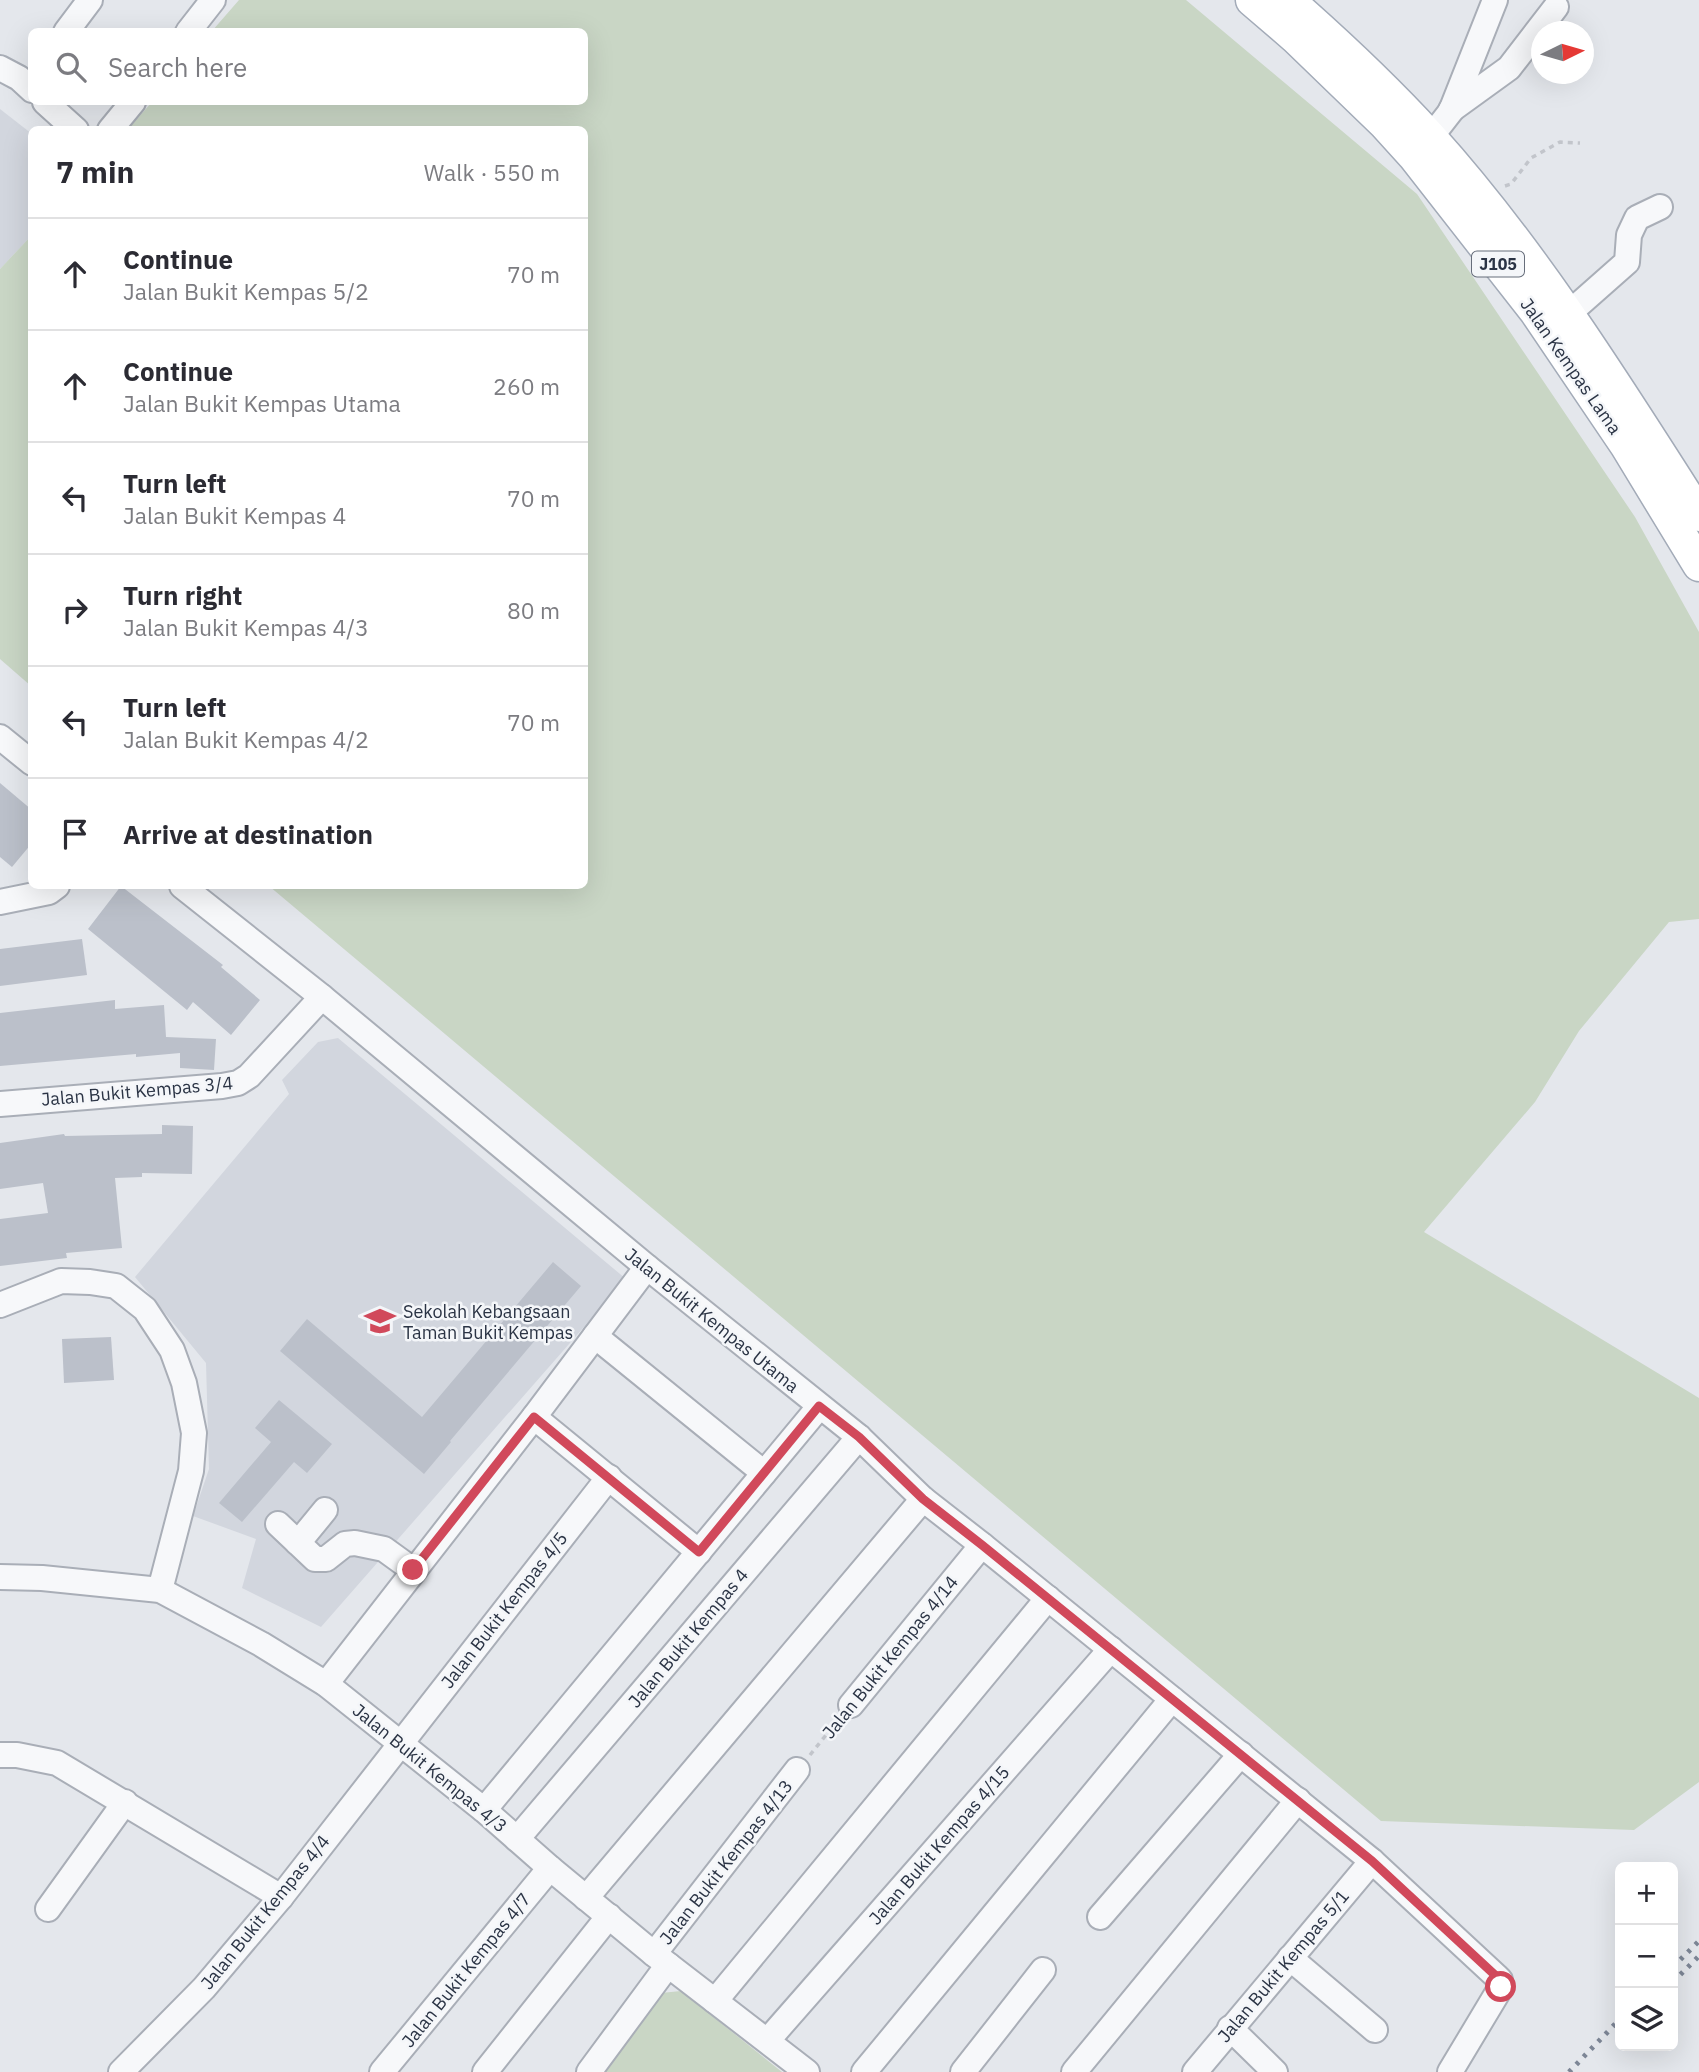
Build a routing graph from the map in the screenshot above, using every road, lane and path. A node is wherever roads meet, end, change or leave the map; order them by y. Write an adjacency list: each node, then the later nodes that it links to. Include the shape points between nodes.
1 (90, 0): 7 (street)
2 (213, 0): 8 (street)
3 (1252, 0): 20 (main road, Jalan Kempas Lama / J105, via 1385,124 1422,166 1536,312 1626,445)
4 (1288, 0): 14 (main road, Jalan Kempas Lama / J105)
5 (1495, 0): 11 (street)
6 (1556, 7): 11 (street, via 1509,68)
7 (69, 28)
8 (191, 28)
9 (48, 105): 12 (street)
10 (131, 105): 13 (street)
11 (1451, 111): 14 (street)
12 (72, 126)
13 (113, 126)
14 (1430, 138): 16 (main road, Jalan Kempas Lama / J105)
15 (1580, 143): 16 (path, via 1560,142 1531,158 1511,184)
16 (1480, 196): 18 (main road, Jalan Kempas Lama / J105)
17 (1660, 207): 18 (street, via 1637,218 1629,235 1627,262)
18 (1567, 315): 19 (main road, Jalan Kempas Lama / J105)
19 (1699, 515)
20 (1699, 565)
21 (0, 737): 22 (street)
22 (28, 760)
23 (53, 889): 25 (street)
24 (185, 889): 26 (street, Jalan Bukit Kempas Utama)
25 (0, 902)
26 (322, 998): 27 (street, Jalan Bukit Kempas 3/4, via 238,1083); 28 (street, Jalan Bukit Kempas Utama)
27 (0, 1104)
28 (647, 1267): 30 (street); 31 (street, Jalan Bukit Kempas Utama)
29 (0, 1304): 44 (street, via 61,1281 116,1286 145,1309 172,1350 194,1433 191,1471)
30 (595, 1336): 32 (street); 34 (street)
31 (819, 1406): 33 (street, Jalan Bukit Kempas Utama); 34 (street)
32 (534, 1417): 35 (street); 42 (street)
33 (859, 1437): 36 (street, Jalan Bukit Kempas Utama); 57 (street, Jalan Bukit Kempas 4)
34 (764, 1473): 41 (street)
35 (609, 1477): 41 (street); 50 (street, Jalan Bukit Kempas 4/5)
36 (923, 1499): 40 (street, Jalan Bukit Kempas Utama); 61 (street)
37 (325, 1510): 39 (street)
38 (278, 1524): 39 (street)
39 (298, 1543): 42 (street, via 320,1561 350,1543 384,1549)
40 (982, 1545): 45 (street, Jalan Bukit Kempas Utama); 49 (street, Jalan Bukit Kempas 4/14)
41 (699, 1552): 56 (street)
42 (413, 1570): 47 (street)
43 (0, 1577): 44 (street, Jalan Bukit Kempas 4/3)
44 (160, 1590): 47 (street, Jalan Bukit Kempas 4/3)
45 (1048, 1598): 46 (street, Jalan Bukit Kempas Utama); 68 (street)
46 (1111, 1649): 48 (street, Jalan Bukit Kempas Utama); 71 (street, Jalan Bukit Kempas 4/15)
47 (326, 1684): 50 (street, Jalan Bukit Kempas 4/3)
48 (1172, 1699): 52 (street, Jalan Bukit Kempas Utama); 77 (street)
49 (851, 1705): 53 (path, Jalan Bukit Kempas 4/14)
50 (400, 1743): 56 (street, Jalan Bukit Kempas 4/3); 60 (street, Jalan Bukit Kempas 4/4)
51 (0, 1755): 55 (street, via 57,1763)
52 (1241, 1755): 54 (street, Jalan Bukit Kempas Utama); 64 (street)
53 (797, 1769): 66 (street, Jalan Bukit Kempas 4/13)
54 (1298, 1800): 58 (street, Jalan Bukit Kempas Utama); 79 (street)
55 (125, 1802): 60 (street); 62 (street)
56 (484, 1810): 57 (street, Jalan Bukit Kempas 4/3)
57 (517, 1839): 59 (street, Jalan Bukit Kempas 4/3)
58 (1372, 1861): 65 (street, Jalan Bukit Kempas 5/1); 82 (street, Jalan Bukit Kempas Utama, via 1500,1980 1501,1987)
59 (550, 1868): 61 (street, Jalan Bukit Kempas 4/3); 73 (street, Jalan Bukit Kempas 4/7)
60 (281, 1897): 72 (street, Jalan Bukit Kempas 4/4, via 204,1988)
61 (586, 1898): 63 (street, Jalan Bukit Kempas 4/3)
62 (48, 1909)
63 (608, 1916): 66 (street, Jalan Bukit Kempas 4/3); 74 (street)
64 (1100, 1917)
65 (1290, 1958): 69 (street, Jalan Bukit Kempas 5/1); 70 (street)
66 (662, 1959): 68 (street, Jalan Bukit Kempas 4/3); 75 (street, Jalan Bukit Kempas 4/13)
67 (1043, 1969): 78 (street)
68 (715, 2001): 71 (street, Jalan Bukit Kempas 4/3)
69 (1230, 2028): 80 (street, Jalan Bukit Kempas 5/1); 81 (street)
70 (1375, 2030)
71 (768, 2040): 76 (street, Jalan Bukit Kempas 4/3)
72 (121, 2072)
73 (382, 2072)
74 (485, 2072)
75 (589, 2072)
76 (807, 2072)
77 (864, 2072)
78 (964, 2072)
79 (1074, 2072)
80 (1195, 2072)
81 (1275, 2072)
82 (1450, 2072)

